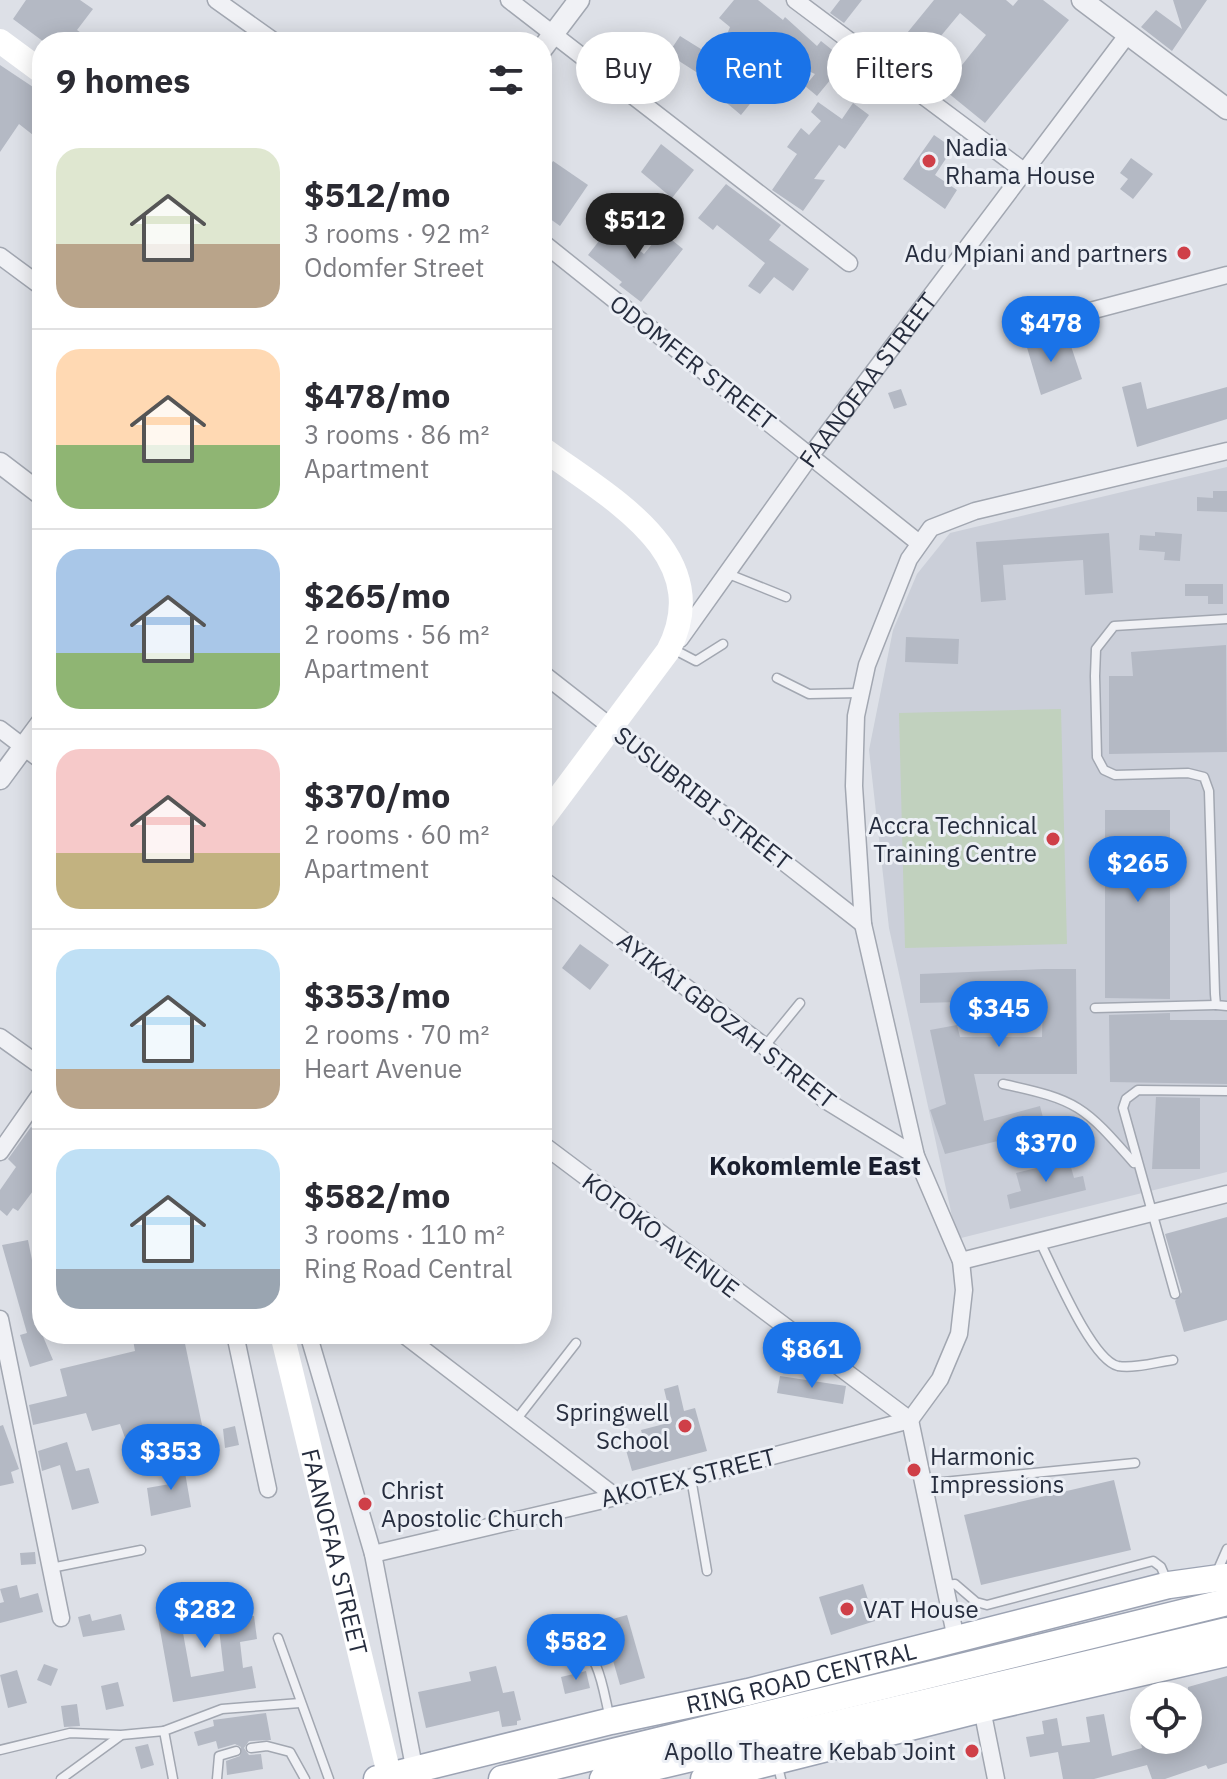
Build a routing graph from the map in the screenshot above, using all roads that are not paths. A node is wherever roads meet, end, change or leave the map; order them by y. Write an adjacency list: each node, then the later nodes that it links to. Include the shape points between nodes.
1 (216, 0): 6 (street)
2 (509, 0): 7 (street)
3 (579, 0): 9 (street)
4 (795, 0): 14 (street)
5 (1082, 0): 8 (street)
6 (261, 32)
7 (539, 32)
8 (1128, 34): 13 (street); 14 (street, FAANOFAA STREET)
9 (552, 36)
10 (0, 41): 12 (main road)
11 (552, 44): 17 (street)
12 (32, 65)
13 (1227, 109)
14 (1025, 172): 22 (street, FAANOFAA STREET)
15 (552, 250): 22 (street, ODOMFER STREET)
16 (0, 256): 19 (street)
17 (849, 263)
18 (1227, 275): 20 (street)
19 (32, 280)
20 (1056, 320)
21 (1227, 451): 26 (street, via 975,511 931,528)
22 (811, 455): 26 (street, ODOMFER STREET); 27 (street, FAANOFAA STREET)
23 (552, 456): 31 (main road, via 600,492 643,544 664,586)
24 (0, 463): 25 (street)
25 (32, 487)
26 (919, 543): 34 (street, via 867,665)
27 (725, 573): 28 (lane); 31 (street, FAANOFAA STREET)
28 (786, 597)
29 (1227, 619): 45 (lane, via 1114,626 1096,649 1095,676 1097,757 1104,770 1115,775 1204,777 1209,791)
30 (723, 644): 31 (lane, via 696,661)
31 (664, 656): 35 (main road, FAANOFAA STREET)
32 (777, 678): 34 (lane, via 809,694)
33 (552, 681): 35 (street, SUSUBRIBI STREET)
34 (861, 693): 43 (street, via 854,786)
35 (611, 725): 41 (main road, FAANOFAA STREET); 43 (street, SUSUBRIBI STREET)
36 (0, 729): 38 (street)
37 (32, 735): 38 (street)
38 (23, 747): 39 (street); 40 (street)
39 (32, 754)
40 (0, 779)
41 (552, 806)
42 (552, 887): 49 (street, AYIKAI GBOZAH STREET)
43 (863, 924): 56 (street)
44 (800, 1003): 49 (lane)
45 (1216, 1005): 46 (lane); 47 (lane)
46 (1227, 1006)
47 (1095, 1008)
48 (0, 1037): 50 (street)
49 (764, 1046): 56 (street, AYIKAI GBOZAH STREET, via 825,1100)
50 (32, 1060)
51 (1003, 1084): 57 (lane, via 1054,1095 1090,1113)
52 (1227, 1091): 57 (lane, via 1138,1090 1126,1099 1123,1118)
53 (32, 1106): 54 (street)
54 (0, 1152)
55 (552, 1152): 71 (street, KOTOKO AVENUE)
56 (916, 1156): 61 (street)
57 (1136, 1165): 59 (lane)
58 (1227, 1194): 59 (street)
59 (1150, 1213): 60 (street); 62 (lane)
60 (1040, 1241): 61 (street); 69 (lane, via 1104,1359 1117,1366)
61 (961, 1261): 71 (street, via 959,1334 940,1379)
62 (1175, 1294)
63 (0, 1319): 80 (street)
64 (576, 1343): 70 (lane)
65 (237, 1344): 75 (street)
66 (284, 1344): 101 (main road, FAANOFAA STREET)
67 (311, 1344): 79 (street)
68 (416, 1344): 70 (street)
69 (1173, 1360)
70 (516, 1420): 76 (street)
71 (910, 1420): 73 (street, AKOTEX STREET); 74 (street)
72 (1135, 1463): 74 (lane)
73 (691, 1477): 76 (street, AKOTEX STREET); 81 (lane)
74 (923, 1484): 82 (street)
75 (268, 1489)
76 (616, 1497): 79 (street, AKOTEX STREET)
77 (1227, 1549): 84 (lane, via 1221,1556)
78 (141, 1550): 80 (lane)
79 (373, 1554): 101 (street)
80 (50, 1569): 85 (street)
81 (707, 1571)
82 (944, 1585): 83 (lane, via 955,1584 987,1605 1153,1561); 88 (street)
83 (1169, 1585): 84 (main road, RING ROAD CENTRAL); 88 (main road, RING ROAD CENTRAL)
84 (1223, 1586): 107 (main road, RING ROAD CENTRAL)
85 (61, 1618)
86 (1227, 1631): 94 (main road)
87 (278, 1638): 91 (lane)
88 (956, 1639): 93 (main road, RING ROAD CENTRAL)
89 (541, 1650): 93 (lane, via 575,1645 587,1649)
90 (1227, 1653): 92 (main road)
91 (300, 1703): 95 (lane, via 222,1709); 106 (lane)
92 (982, 1709): 100 (main road); 110 (street)
93 (611, 1721): 101 (main road, RING ROAD CENTRAL)
94 (835, 1723): 108 (main road); 109 (main road)
95 (164, 1731): 96 (lane); 103 (lane)
96 (121, 1735): 98 (lane, via 70,1733); 102 (lane)
97 (251, 1748): 105 (lane, via 290,1752)
98 (0, 1750)
99 (236, 1751): 104 (lane, via 219,1756)
100 (779, 1771): 109 (main road)
101 (392, 1775)
102 (61, 1779)
103 (173, 1779)
104 (217, 1779)
105 (305, 1779)
106 (329, 1779)
107 (502, 1779)
108 (603, 1779)
109 (704, 1779)
110 (996, 1779)

